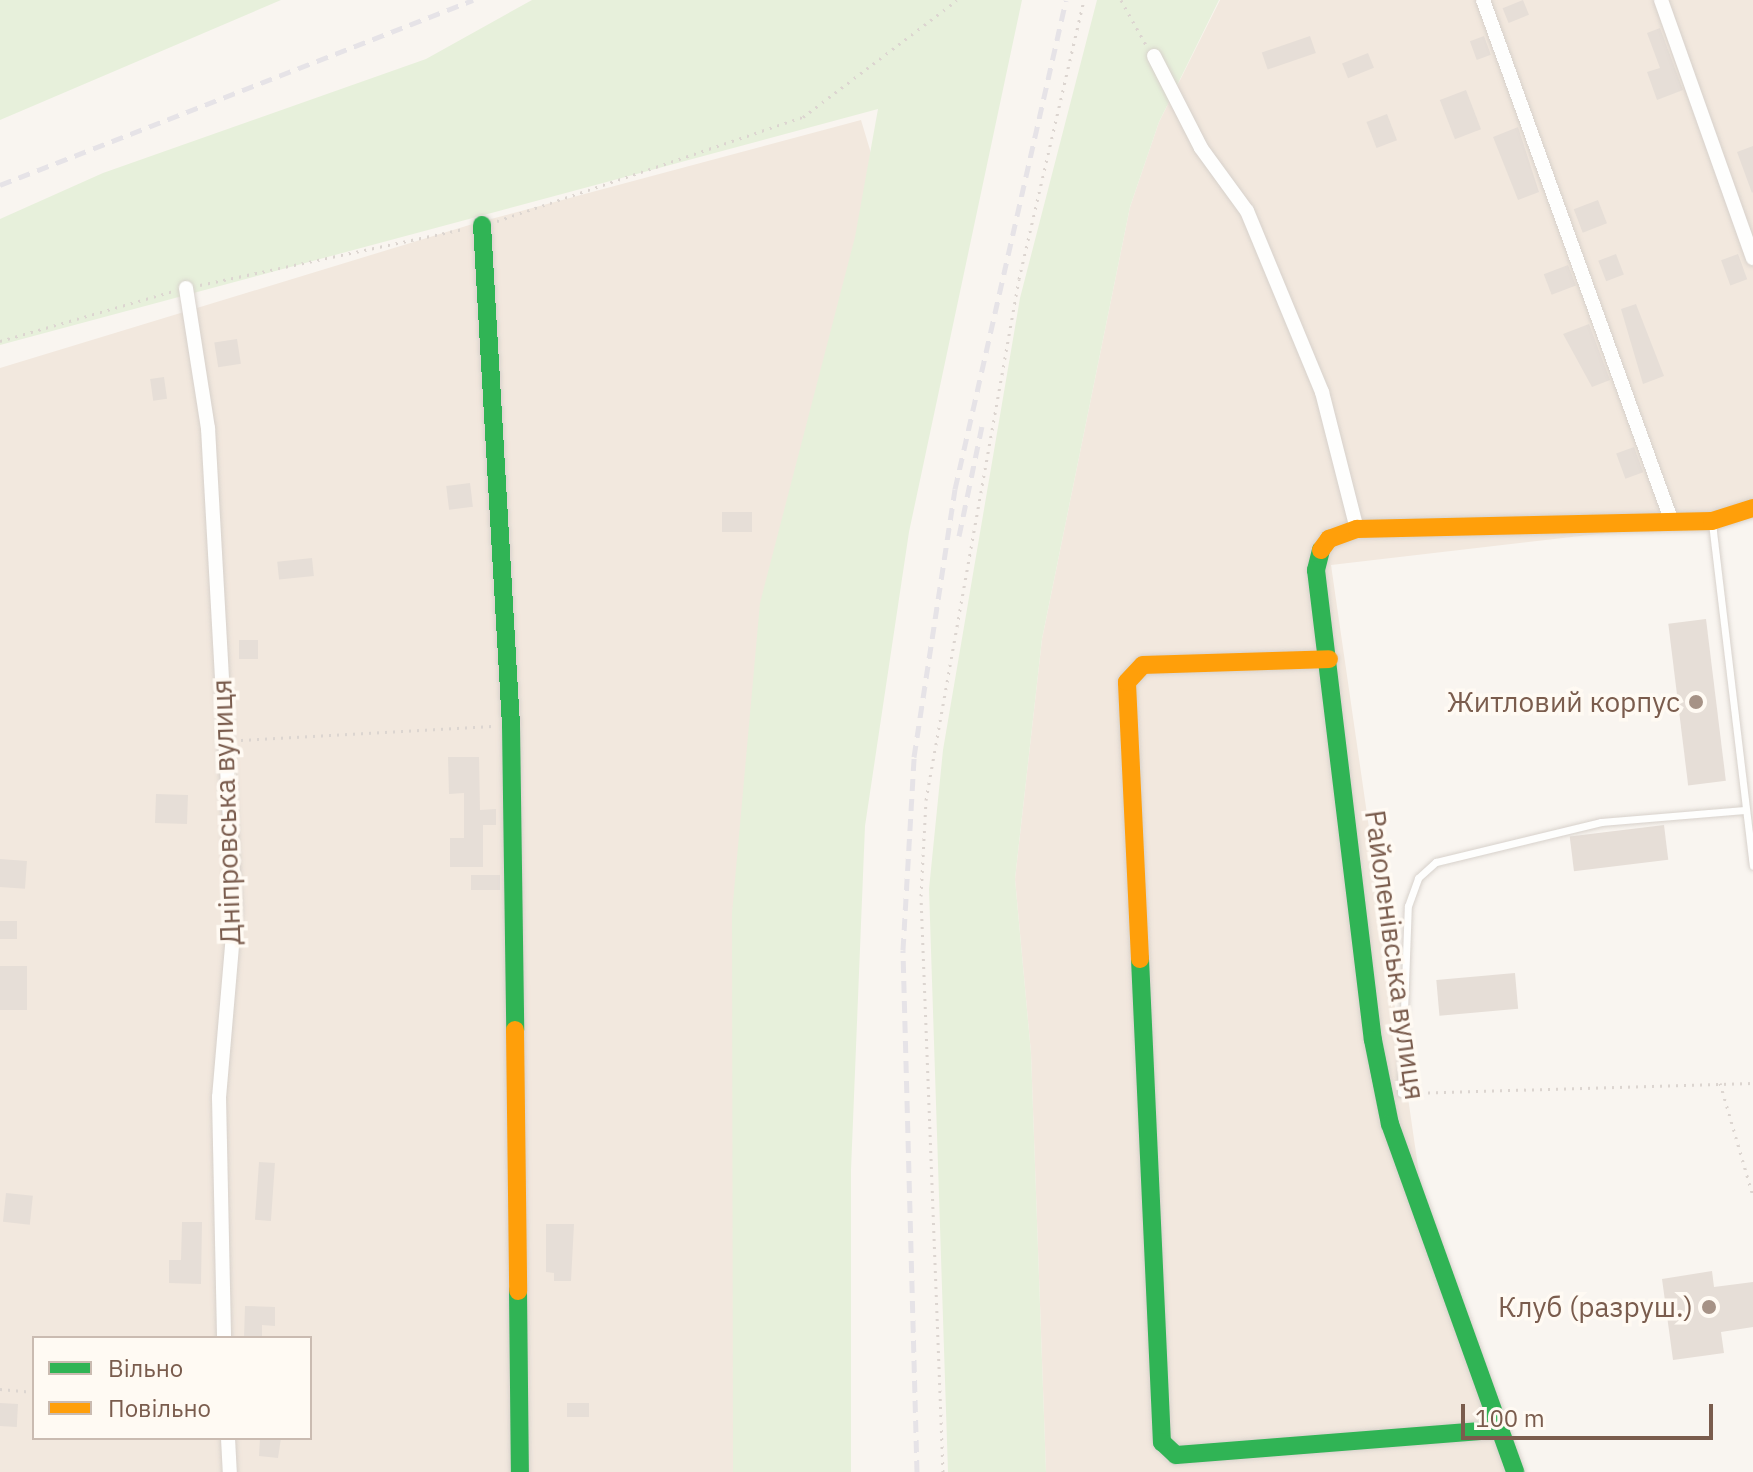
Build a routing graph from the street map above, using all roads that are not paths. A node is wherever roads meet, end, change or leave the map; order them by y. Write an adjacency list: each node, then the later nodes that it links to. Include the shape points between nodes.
1 (1483, 0): 9 (street)
2 (1661, 0): 5 (street)
3 (1154, 56): 10 (street, via 1201,148 1247,211 1322,392)
4 (482, 225): 19 (street, via 511,725)
5 (1753, 258)
6 (186, 288): 15 (street, Дніпровська вулиця, via 208,428 235,911 219,1097)
7 (1753, 508): 8 (street)
8 (1712, 521): 9 (street); 12 (lane)
9 (1672, 522): 10 (street)
10 (1357, 529): 11 (street, Райоленівська вулиця, via 1329,539 1316,570)
11 (1329, 659): 14 (street, Райоленівська вулиця); 16 (street, via 1143,665 1127,682 1162,1442 1176,1455)
12 (1745, 810): 13 (lane); 14 (lane, via 1601,822 1436,862 1418,878 1408,906)
13 (1753, 866)
14 (1393, 1093): 16 (street, Райоленівська вулиця)
15 (224, 1336)
16 (1497, 1430): 20 (street, Райоленівська вулиця)
17 (228, 1440): 18 (street)
18 (230, 1472)
19 (520, 1472)
20 (1515, 1472)

